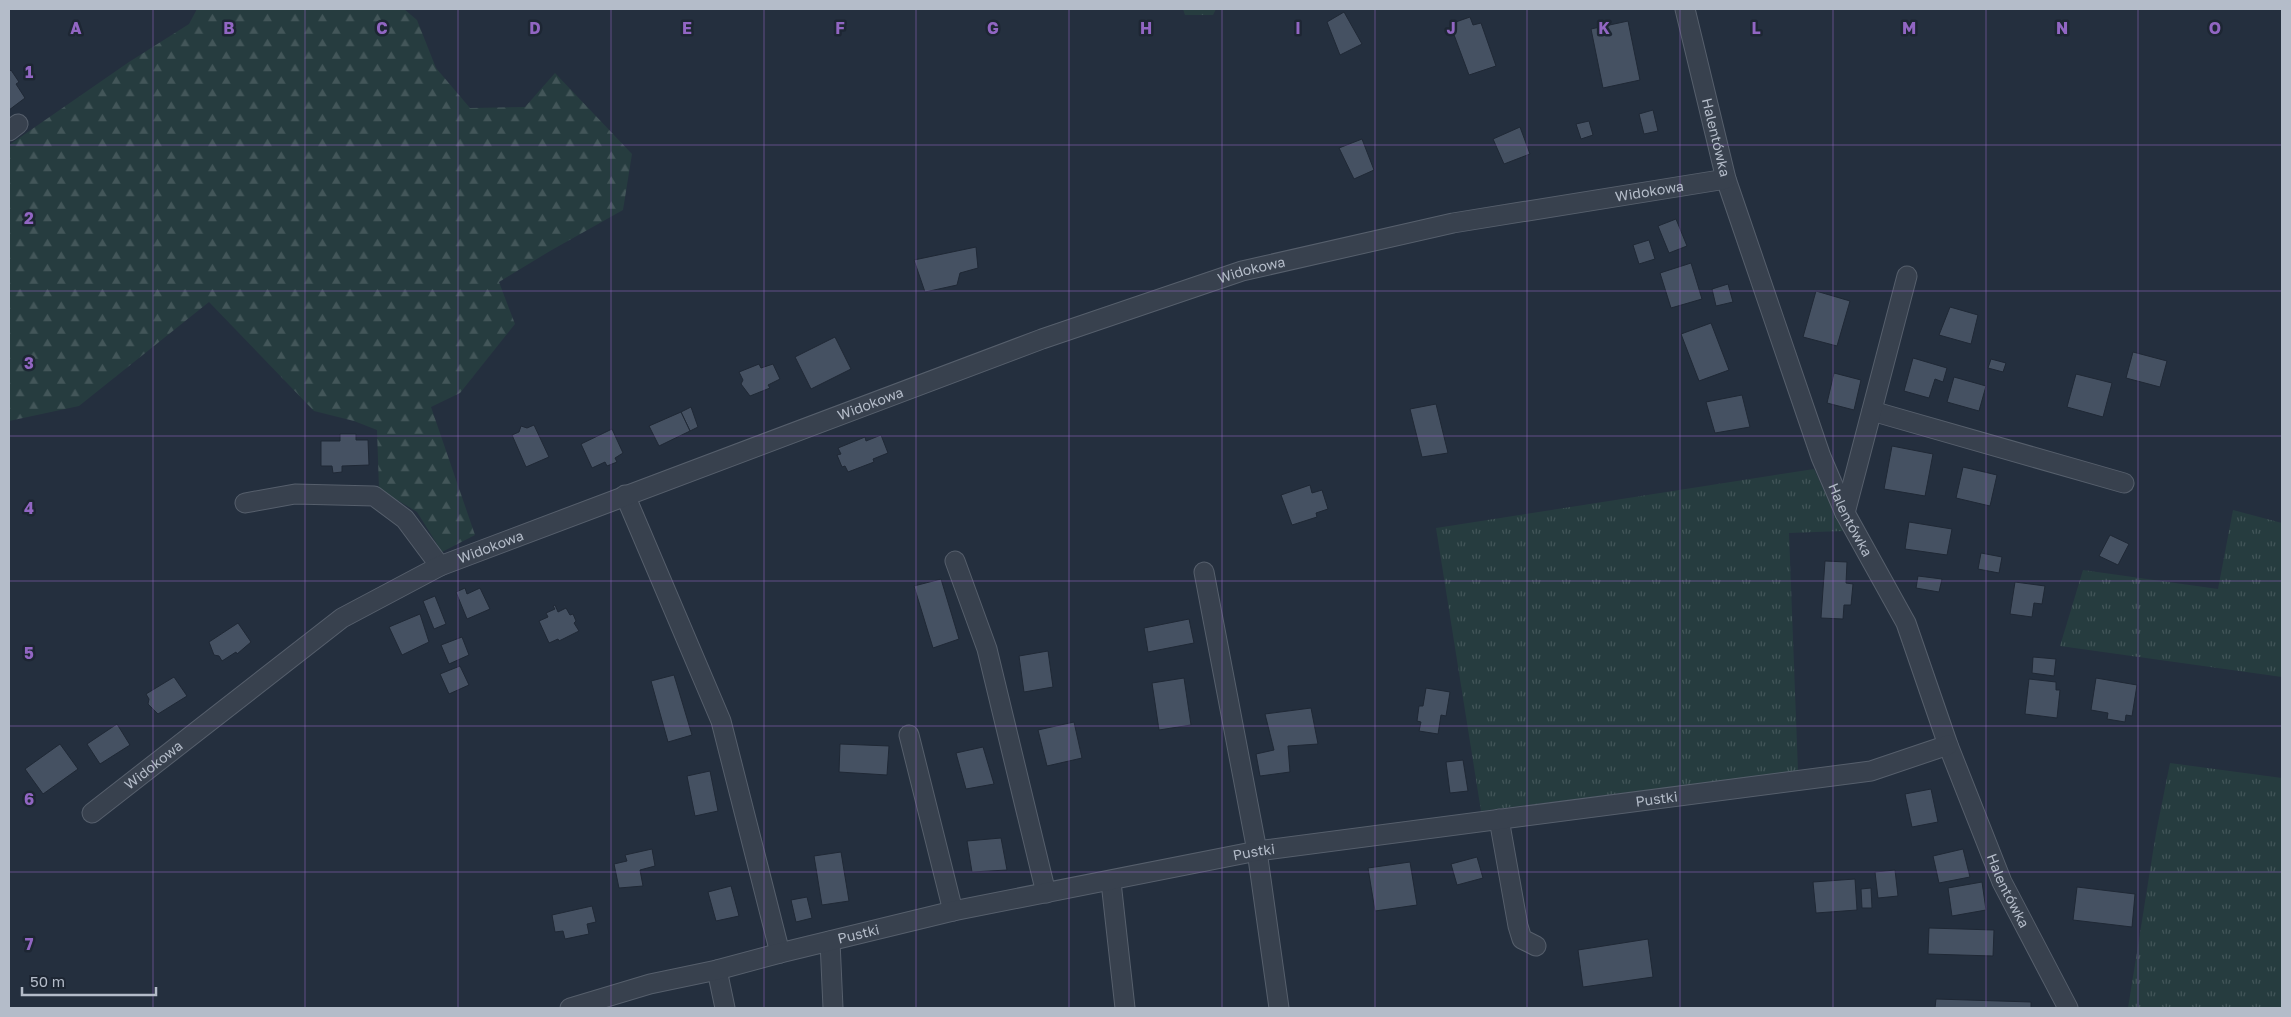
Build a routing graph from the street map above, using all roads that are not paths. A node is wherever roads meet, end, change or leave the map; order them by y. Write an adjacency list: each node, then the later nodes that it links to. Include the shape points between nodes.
1 (1686, 9): 2 (street, Halentówka)
2 (1726, 179): 6 (street, Widokowa, via 1462,222 1242,271 1042,339); 8 (street, Halentówka, via 1821,457)
3 (1907, 276): 4 (street)
4 (1872, 411): 5 (street); 8 (street)
5 (2124, 483)
6 (625, 495): 10 (street, Widokowa); 22 (street, via 721,721)
7 (245, 503): 10 (street, via 295,494 374,496 406,519)
8 (1845, 513): 13 (street, Halentówka, via 1906,623)
9 (955, 560): 18 (street, via 987,650)
10 (440, 566): 14 (street, Widokowa, via 342,618)
11 (1204, 572): 16 (street)
12 (909, 735): 19 (street)
13 (1948, 746): 15 (street, Pustki, via 1871,771); 29 (street, Halentówka, via 2002,882)
14 (92, 814)
15 (1499, 819): 16 (street, Pustki); 21 (street, via 1518,926 1522,939)
16 (1257, 851): 17 (street, Pustki); 28 (street)
17 (1110, 882): 18 (street, Pustki); 27 (street)
18 (1046, 893): 19 (street, Pustki)
19 (953, 911): 20 (street, Pustki)
20 (830, 941): 22 (street, Pustki); 26 (street)
21 (1536, 946)
22 (780, 952): 23 (street, Pustki)
23 (717, 970): 24 (street, Pustki, via 650,984); 25 (street)
24 (570, 1008)
25 (725, 1008)
26 (833, 1008)
27 (1125, 1008)
28 (1279, 1008)
29 (2068, 1008)

